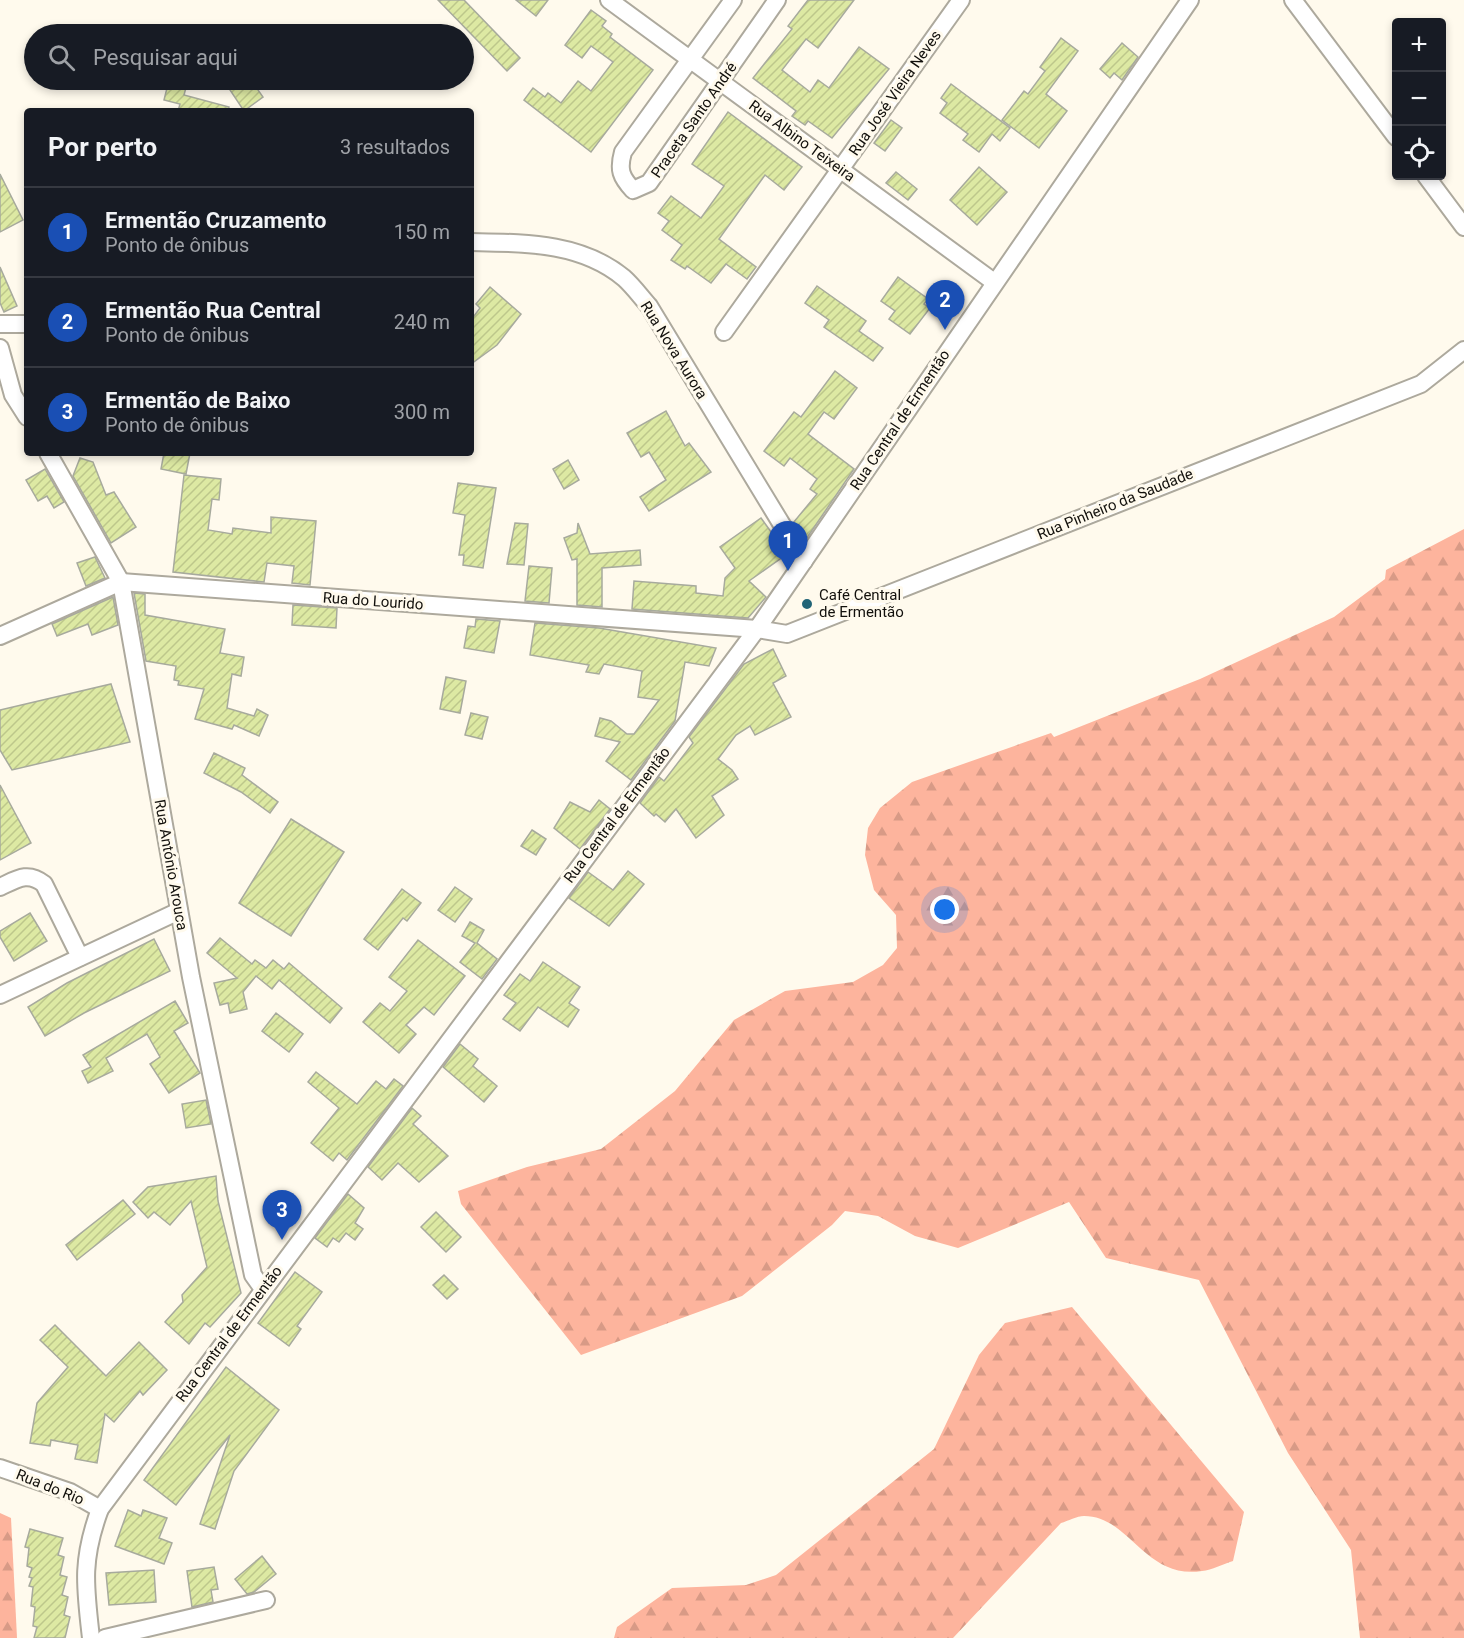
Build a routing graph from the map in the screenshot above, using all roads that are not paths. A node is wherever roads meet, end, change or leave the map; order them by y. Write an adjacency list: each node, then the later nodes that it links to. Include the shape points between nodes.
1 (609, 0): 7 (street, Rua Albino Teixeira)
2 (733, 0): 7 (street, Praceta Santo André)
3 (777, 0): 8 (street, Praceta Santo André)
4 (961, 0): 10 (street, Rua José Vieira Neves)
5 (1190, 0): 14 (street, Rua Central de Ermentão)
6 (1293, 0): 9 (street)
7 (692, 60): 8 (street, Rua Albino Teixeira); 8 (street, Praceta Santo André, via 623,152 622,178 633,190 649,183)
8 (721, 82): 10 (street, Rua Albino Teixeira)
9 (1392, 132)
10 (841, 170): 14 (street, Rua Albino Teixeira); 17 (street, Rua José Vieira Neves)
11 (1429, 180): 12 (street)
12 (1464, 226)
13 (474, 242): 22 (street, Rua Nova Aurora, via 540,244 590,256 624,278 649,306)
14 (994, 282): 22 (street, Rua Central de Ermentão)
15 (0, 324): 16 (street)
16 (24, 324)
17 (724, 332)
18 (0, 348): 20 (street, via 14,395)
19 (1464, 350): 24 (street, Rua Pinheiro da Saudade, via 1421,384 1399,393 787,634)
20 (24, 412)
21 (50, 456): 23 (street, Rua António Arouca)
22 (804, 561): 24 (street, Rua Central de Ermentão)
23 (121, 582): 24 (street, Rua do Lourido); 25 (street, Rua do Lourido); 27 (street, Rua António Arouca)
24 (757, 629): 30 (street, Rua Central de Ermentão)
25 (0, 636)
26 (0, 887): 28 (street, via 25,876 34,876 44,884)
27 (179, 911): 28 (street); 30 (street, Rua António Arouca, via 253,1275)
28 (80, 957): 29 (street)
29 (0, 995)
30 (263, 1289): 32 (street, Rua Central de Ermentão)
31 (0, 1468): 32 (street, Rua do Rio, via 70,1492)
32 (100, 1509): 34 (street, Rua Central de Ermentão, via 88,1541 84,1583)
33 (266, 1600): 35 (street)
34 (91, 1638)
35 (105, 1638)

